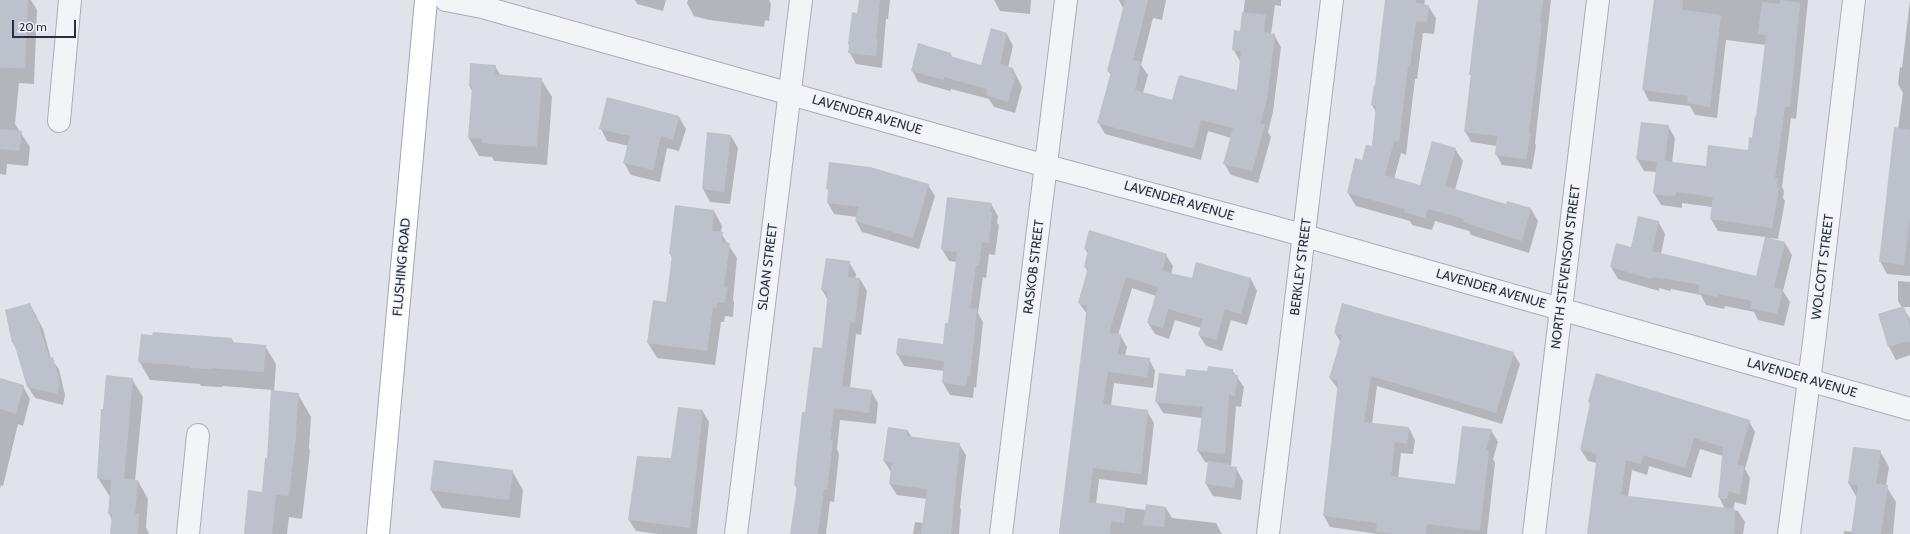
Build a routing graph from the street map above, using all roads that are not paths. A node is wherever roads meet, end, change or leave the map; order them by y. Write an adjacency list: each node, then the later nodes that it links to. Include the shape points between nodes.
1 (70, 0): 10 (street)
2 (426, 0): 18 (main road, FLUSHING ROAD)
3 (446, 0): 9 (street, LAVENDER AVENUE, via 482,7)
4 (801, 0): 9 (street, SLOAN STREET)
5 (1066, 0): 11 (street, RASKOB STREET)
6 (1332, 0): 12 (street, BERKLEY STREET)
7 (1598, 0): 13 (street, NORTH STEVENSON STREET)
8 (1854, 0): 14 (street, WOLCOTT STREET)
9 (790, 93): 11 (street, LAVENDER AVENUE); 19 (street, SLOAN STREET)
10 (59, 121)
11 (1046, 165): 12 (street, LAVENDER AVENUE); 20 (street, RASKOB STREET)
12 (1305, 236): 13 (street, LAVENDER AVENUE); 21 (street, BERKLEY STREET)
13 (1561, 310): 14 (street, LAVENDER AVENUE); 22 (street, NORTH STEVENSON STREET)
14 (1809, 380): 15 (street, LAVENDER AVENUE); 23 (street, WOLCOTT STREET)
15 (1910, 409)
16 (198, 436): 17 (street)
17 (188, 534)
18 (378, 534)
19 (736, 534)
20 (1001, 534)
21 (1268, 534)
22 (1534, 534)
23 (1789, 534)

